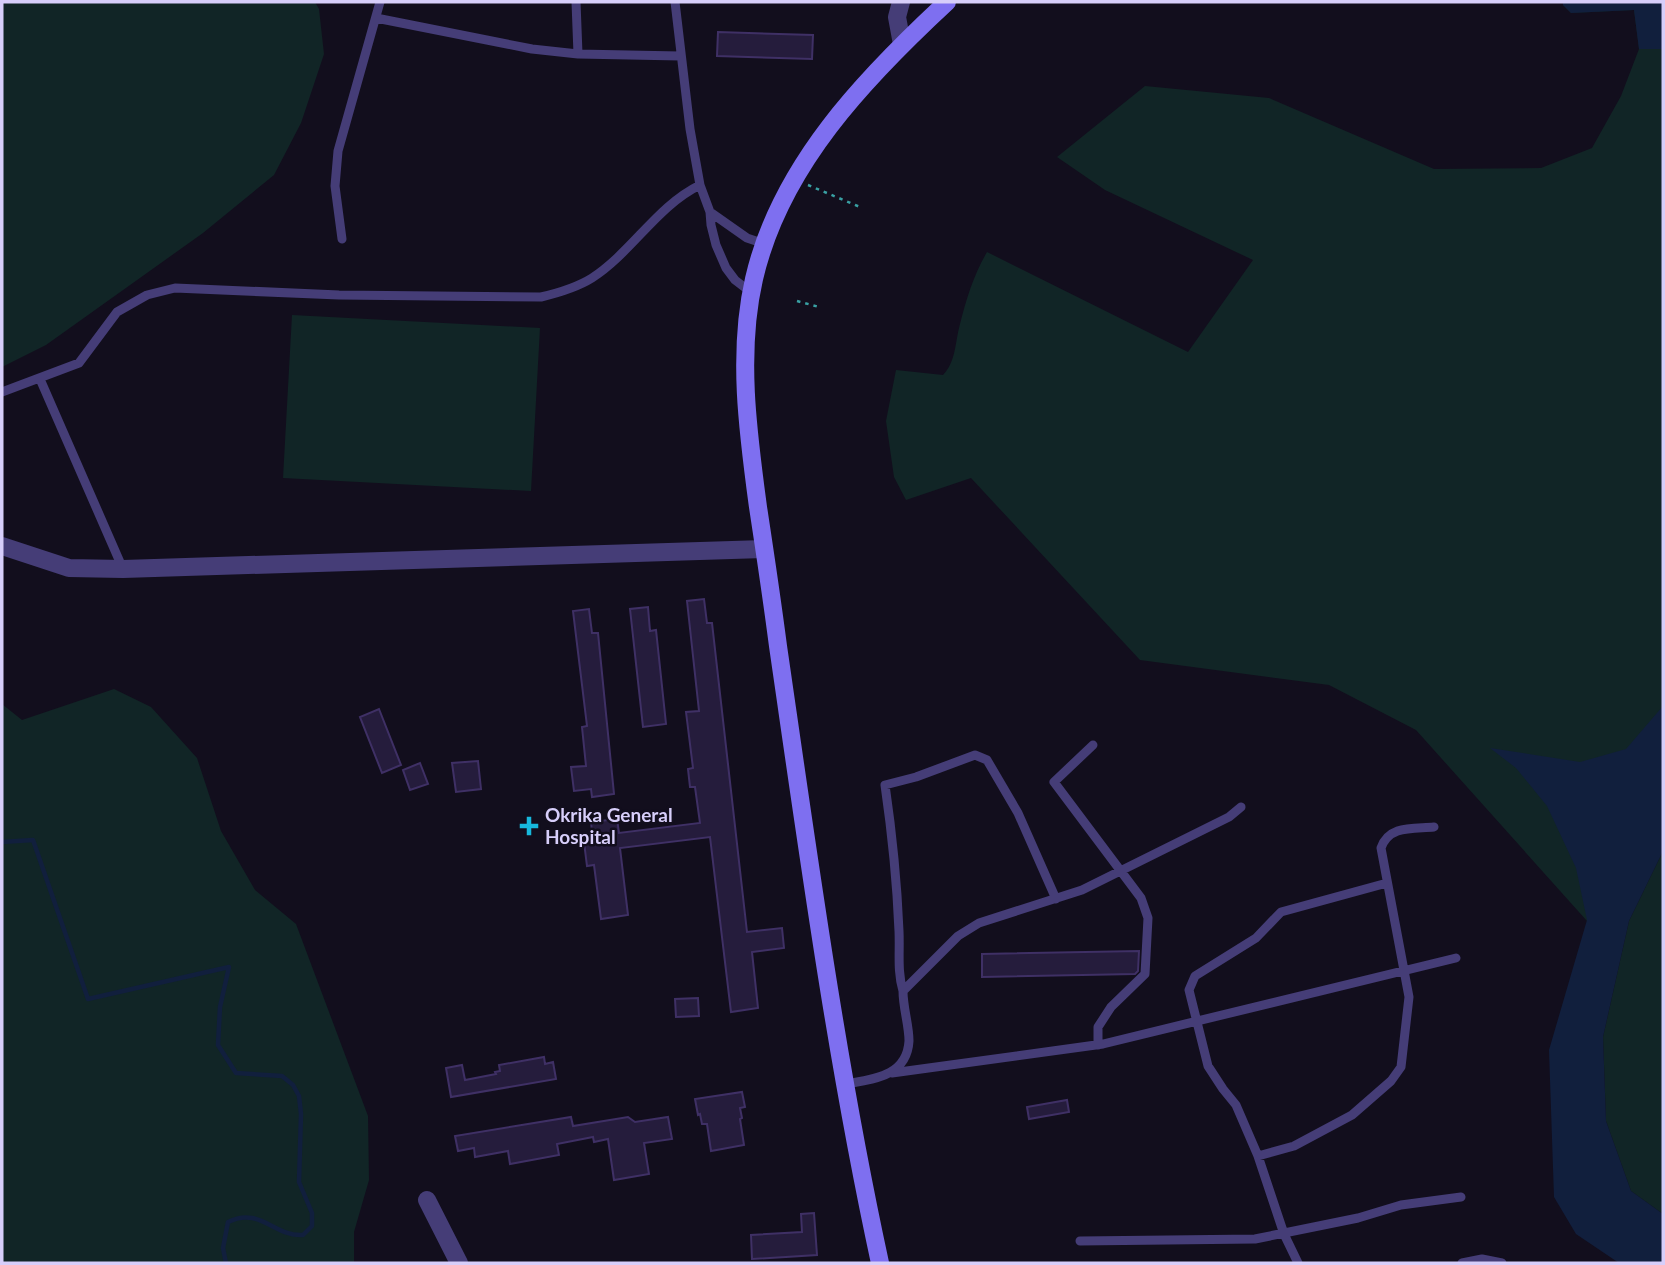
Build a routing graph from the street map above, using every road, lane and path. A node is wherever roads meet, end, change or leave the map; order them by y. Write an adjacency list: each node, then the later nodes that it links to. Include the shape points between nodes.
1 (380, 2): 6 (lane)
2 (576, 2): 8 (lane)
3 (675, 2): 9 (lane)
4 (901, 2): 7 (street, via 897,17)
5 (947, 2): 7 (street)
6 (376, 18): 8 (lane); 14 (lane, via 338,151 335,186)
7 (902, 44): 10 (street, via 837,117)
8 (578, 54): 9 (lane)
9 (680, 56): 11 (lane)
10 (795, 179): 12 (path); 15 (street)
11 (700, 185): 13 (lane); 19 (lane, via 666,209 592,278 565,291 514,297 175,288 147,295 117,312 79,363)
12 (860, 207)
13 (710, 212): 15 (lane, via 747,239); 16 (lane, via 726,268)
14 (342, 239)
15 (765, 244): 16 (street)
16 (752, 293): 22 (street, via 747,332 748,425)
17 (797, 301): 18 (path)
18 (819, 307)
19 (40, 379): 20 (lane); 23 (lane)
20 (2, 392)
21 (2, 546): 23 (street, via 68,568)
22 (764, 549): 23 (street); 36 (street)
23 (123, 569)
24 (1093, 746): 27 (lane, via 1054,782)
25 (1241, 807): 27 (lane)
26 (1434, 827): 28 (lane, via 1396,830 1385,838 1381,848)
27 (1120, 870): 29 (lane); 34 (lane, via 1141,898 1148,918 1145,974 1104,1017 1098,1027)
28 (1387, 883): 31 (lane); 33 (lane, via 1281,912 1256,939 1195,976 1189,990)
29 (1056, 899): 32 (lane, via 979,923 958,936); 32 (lane, via 1018,813 987,760 975,755 885,785)
30 (1456, 958): 31 (lane)
31 (1405, 971): 33 (lane); 37 (lane, via 1409,997 1401,1067 1391,1081 1352,1115 1294,1146)
32 (903, 991): 35 (lane, via 909,1040 905,1060)
33 (1196, 1022): 34 (lane); 37 (lane, via 1209,1066 1236,1105)
34 (1098, 1045): 35 (lane)
35 (892, 1073): 36 (lane)
36 (846, 1084): 43 (street)
37 (1258, 1156): 40 (lane)
38 (1461, 1197): 40 (lane, via 1401,1205)
39 (427, 1200): 42 (street)
40 (1284, 1234): 41 (lane, via 1255,1239); 44 (lane)
41 (1080, 1241)
42 (459, 1263)
43 (880, 1263)
44 (1298, 1263)
45 (1462, 1263): 46 (lane, via 1482,1259)
46 (1502, 1263)

